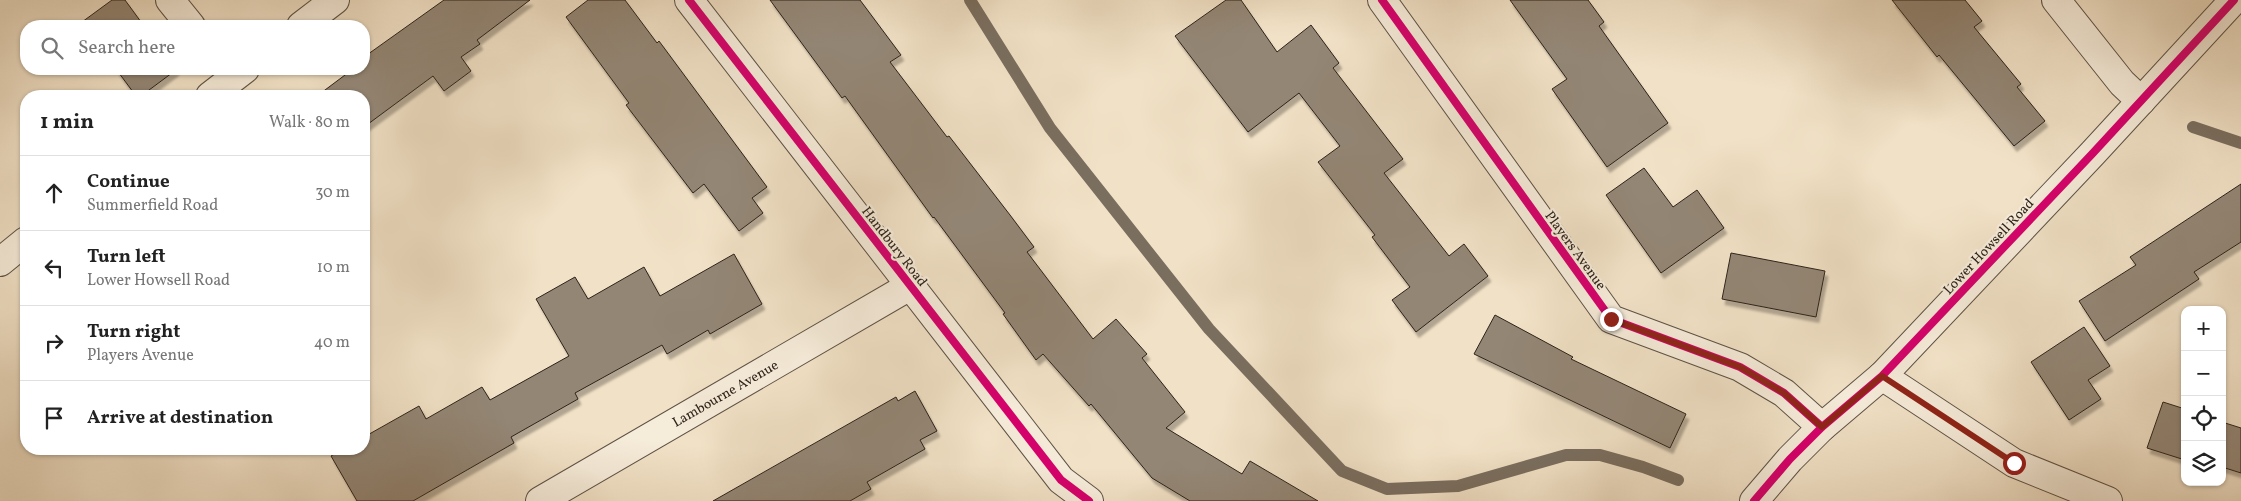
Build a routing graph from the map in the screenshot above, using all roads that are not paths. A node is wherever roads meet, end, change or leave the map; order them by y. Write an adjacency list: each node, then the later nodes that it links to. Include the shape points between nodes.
1 (170, 0): 7 (street)
2 (335, 0): 8 (street)
3 (689, 0): 14 (street, Handbury Road)
4 (1382, 0): 16 (street, Players Avenue, via 1611,319 1740,367 1784,393)
5 (2056, 0): 11 (street, via 2122,83)
6 (2234, 0): 11 (street, Lower Howsell Road)
7 (185, 20)
8 (309, 20)
9 (230, 75): 10 (street)
10 (216, 90)
11 (2141, 101): 15 (street, Lower Howsell Road)
12 (20, 246): 13 (street)
13 (0, 262)
14 (910, 286): 17 (street, Lambourne Avenue); 18 (street, Handbury Road, via 1061,480)
15 (1882, 376): 16 (street, Lower Howsell Road); 20 (street, via 2014,463)
16 (1822, 427): 19 (street, Lower Howsell Road)
17 (540, 501)
18 (1089, 501)
19 (1754, 501)
20 (2108, 501)

